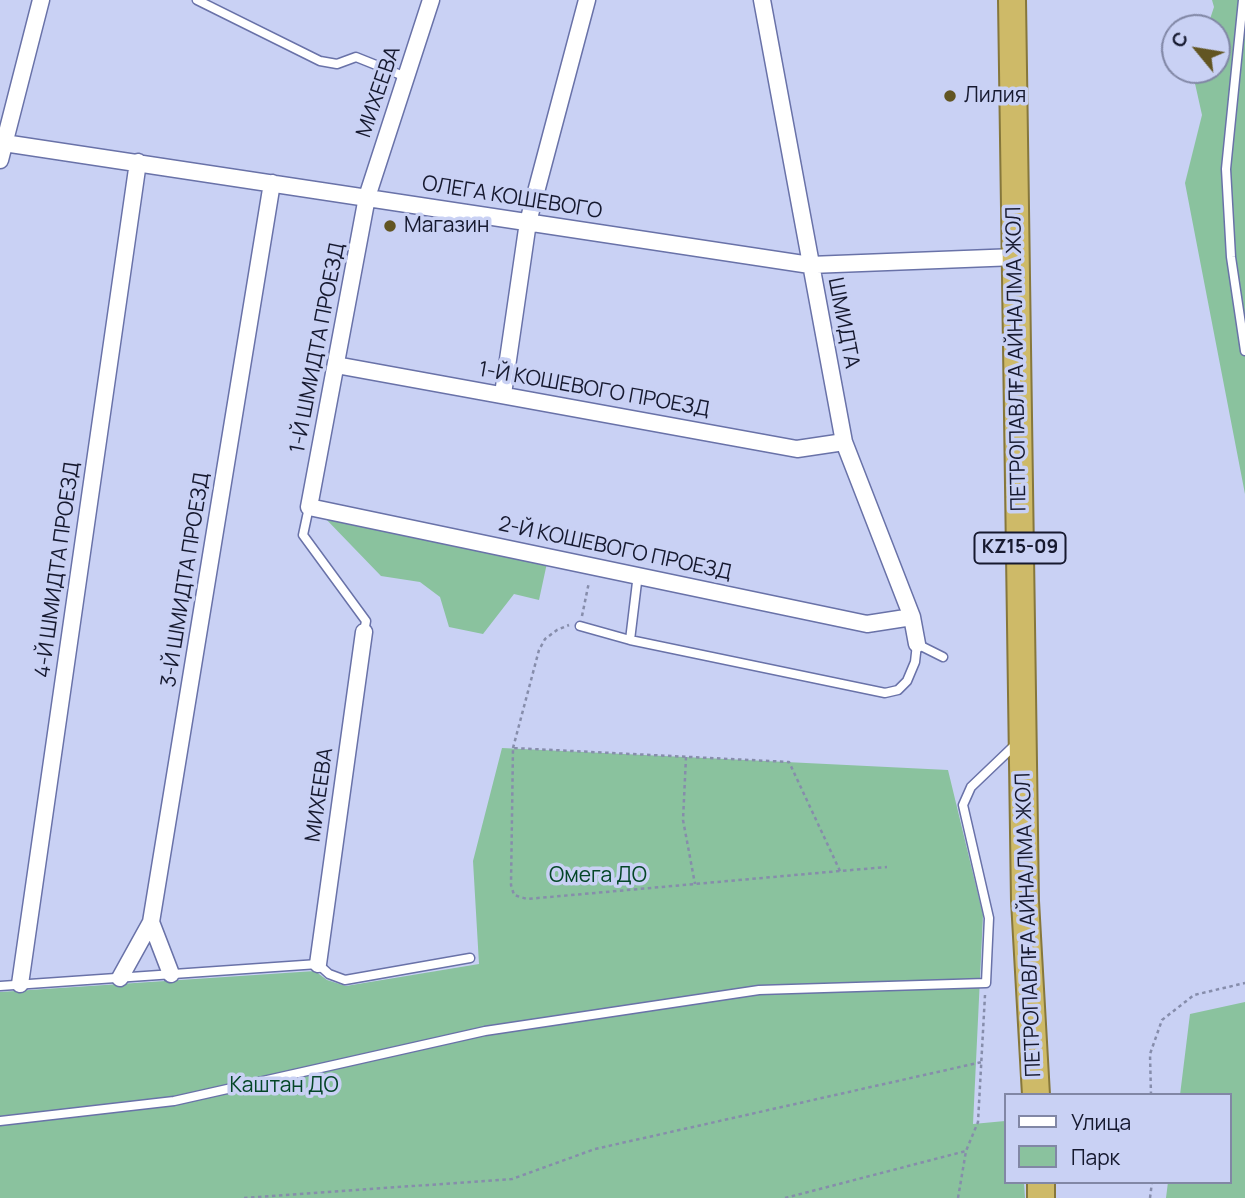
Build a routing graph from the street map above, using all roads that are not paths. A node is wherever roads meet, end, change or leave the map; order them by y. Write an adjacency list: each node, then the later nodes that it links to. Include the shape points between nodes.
1 (41, 0): 9 (street)
2 (197, 0): 8 (lane, via 320,61 337,64 356,57)
3 (432, 0): 8 (street, МИХЕЕВА)
4 (587, 0): 14 (street)
5 (762, 0): 16 (street, ШМИДТА)
6 (1012, 0): 15 (highway, ПЕТРОПАВЛҒА АЙНАЛМА ЖОЛ / KZ15-09)
7 (1243, 0): 17 (lane, via 1226,169 1231,257)
8 (407, 77): 13 (street, МИХЕЕВА)
9 (4, 143): 10 (street); 11 (street, ОЛЕГА КОШЕВОГО)
10 (0, 160)
11 (138, 162): 12 (street, ОЛЕГА КОШЕВОГО); 35 (street, 4-Й ШМИДТА ПРОЕЗД)
12 (272, 183): 13 (street, ОЛЕГА КОШЕВОГО); 30 (street, 3-Й ШМИДТА ПРОЕЗД)
13 (367, 197): 14 (street, ОЛЕГА КОШЕВОГО); 18 (street, 1-Й ШМИДТА ПРОЕЗД)
14 (528, 222): 16 (street, ОЛЕГА КОШЕВОГО); 19 (street)
15 (1016, 257): 16 (street, ОЛЕГА КОШЕВОГО); 29 (highway, ПЕТРОПАВЛҒА АЙНАЛМА ЖОЛ / KZ15-09)
16 (810, 265): 20 (street, ШМИДТА)
17 (1245, 351)
18 (336, 365): 19 (street, 1-Й КОШЕВОГО ПРОЕЗД); 21 (street, 1-Й ШМИДТА ПРОЕЗД)
19 (503, 394): 20 (street, 1-Й КОШЕВОГО ПРОЕЗД, via 797,449)
20 (844, 442): 23 (street, ШМИДТА)
21 (309, 507): 22 (street, 2-Й КОШЕВОГО ПРОЕЗД); 25 (lane, via 303,535 366,621)
22 (638, 575): 23 (street, 2-Й КОШЕВОГО ПРОЕЗД, via 867,624); 26 (lane)
23 (912, 617): 27 (street, ШМИДТА)
24 (580, 626): 26 (lane)
25 (364, 632): 32 (street, МИХЕЕВА)
26 (630, 640): 27 (lane, via 885,693 898,690 907,681)
27 (917, 644): 28 (lane)
28 (943, 657)
29 (1023, 737): 37 (highway, ПЕТРОПАВЛҒА АЙНАЛМА ЖОЛ / KZ15-09); 38 (lane, via 971,788 963,805 989,918 986,983 759,990 485,1031 174,1101)
30 (151, 922): 33 (street); 34 (street, 3-Й ШМИДТА ПРОЕЗД)
31 (470, 958): 32 (lane, via 345,980)
32 (318, 964): 33 (lane)
33 (171, 974): 34 (lane)
34 (120, 978): 35 (lane)
35 (20, 984): 36 (lane)
36 (0, 986)
37 (1036, 1093)
38 (0, 1121)

